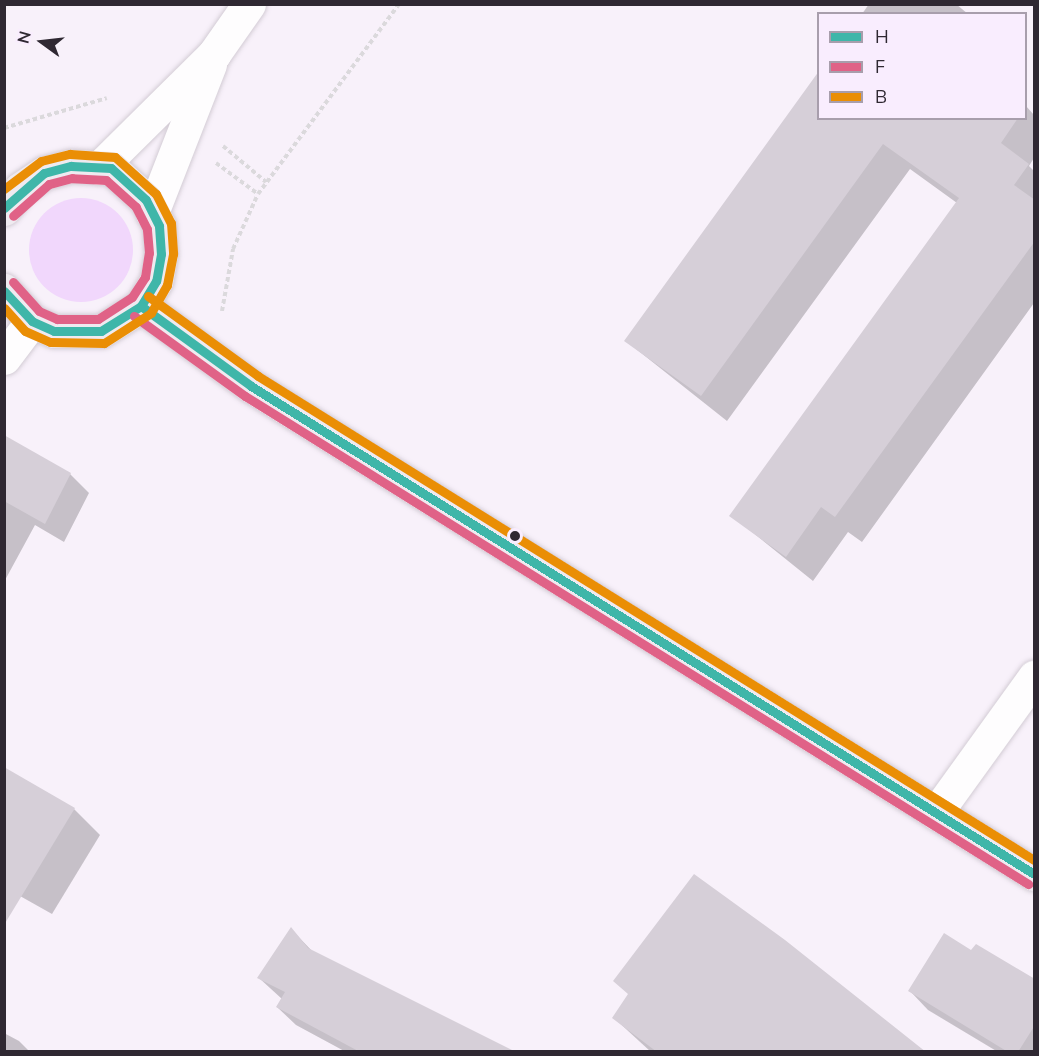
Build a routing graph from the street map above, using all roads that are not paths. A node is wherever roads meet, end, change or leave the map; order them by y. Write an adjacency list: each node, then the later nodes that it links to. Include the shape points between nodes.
1 (249, 4): 2 (street)
2 (214, 54): 3 (street); 5 (street)
3 (99, 168): 4 (main road, via 71,166 44,173 20,189); 5 (main road, via 111,168 146,200)
4 (4, 209)
5 (152, 213): 7 (main road, via 161,254 156,282)
6 (4, 290): 8 (main road)
7 (141, 306): 8 (main road, via 123,321 77,334); 11 (main road, via 196,349)
8 (32, 321): 9 (street)
9 (4, 358)
10 (1035, 677): 11 (street)
11 (936, 813): 12 (main road)
12 (1035, 874)

